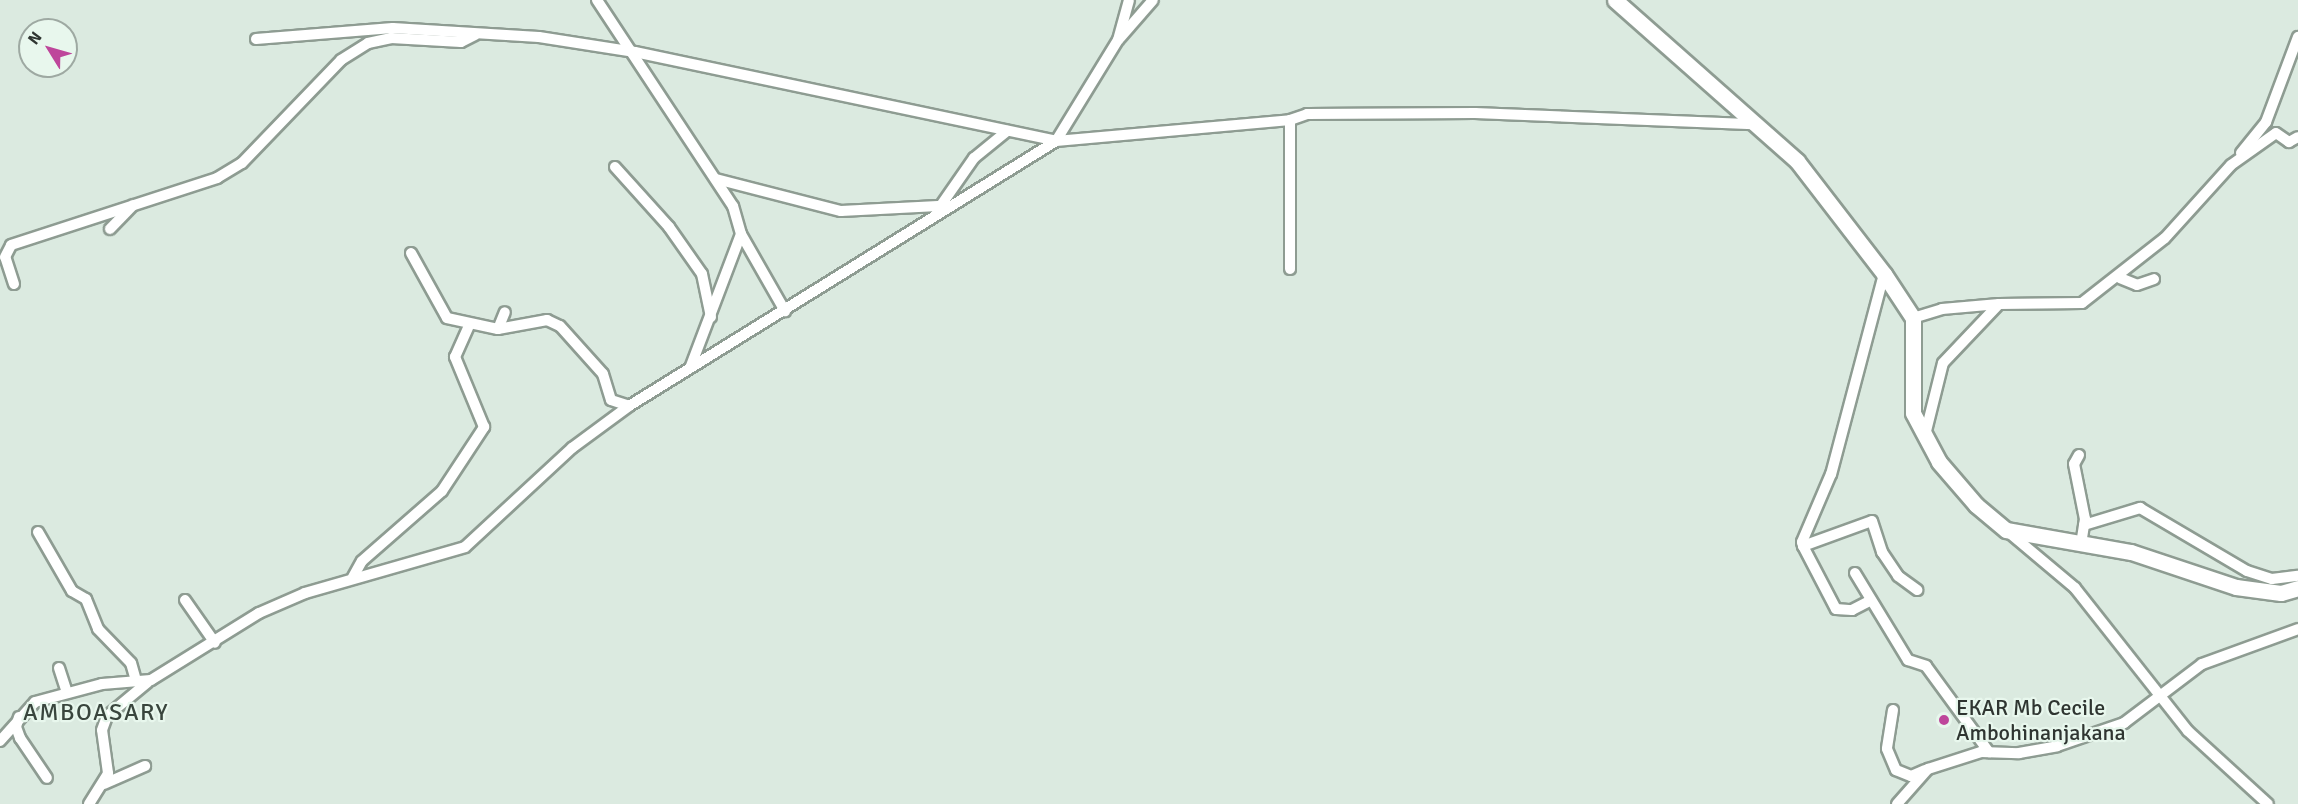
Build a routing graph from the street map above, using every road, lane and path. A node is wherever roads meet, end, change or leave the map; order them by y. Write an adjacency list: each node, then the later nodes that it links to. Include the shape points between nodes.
1 (597, 0): 9 (street)
2 (1129, 0): 8 (street)
3 (1153, 0): 8 (street)
4 (1615, 0): 11 (street)
5 (478, 34): 7 (street, via 393,28); 9 (street); 18 (street, via 461,42 391,38 368,43 341,60 242,164 182,192)
6 (2298, 36): 15 (street, via 2266,122)
7 (256, 39)
8 (1118, 40): 14 (street)
9 (635, 52): 12 (street); 17 (street)
10 (1290, 120): 11 (street, via 1306,114 1475,113); 14 (street); 24 (street)
11 (1754, 124): 25 (street, via 1797,161)
12 (1007, 131): 14 (street); 19 (street, via 974,158)
13 (2298, 137): 15 (street, via 2289,142 2276,133)
14 (1056, 141): 20 (street)
15 (2231, 165): 26 (street)
16 (615, 167): 32 (street, via 669,227 702,274)
17 (716, 179): 19 (street, via 841,211); 22 (street, via 733,206)
18 (134, 205): 21 (street); 28 (street, via 11,245 5,257)
19 (938, 206): 20 (street)
20 (932, 222): 30 (street)
21 (110, 229)
22 (741, 234): 30 (street); 32 (street)
23 (411, 254): 34 (street, via 447,318)
24 (1290, 269)
25 (1884, 274): 33 (street); 44 (street, via 1832,474)
26 (2120, 278): 27 (street, via 2137,285); 29 (street, via 2082,303)
27 (2154, 279)
28 (14, 284)
29 (1999, 304): 33 (street, via 1942,309); 38 (street, via 1943,363)
30 (785, 311): 36 (street)
31 (505, 312): 35 (street)
32 (711, 317): 36 (street)
33 (1913, 318): 38 (street, via 1913,413)
34 (469, 326): 35 (street); 47 (street, via 455,357 484,428 442,491 362,561)
35 (498, 329): 37 (street, via 547,320 560,326 603,374 611,400)
36 (690, 368): 37 (street)
37 (629, 406): 47 (street, via 573,448 465,547)
38 (1924, 435): 41 (street, via 1939,462)
39 (2079, 454): 40 (street, via 2074,464)
40 (2084, 525): 43 (street); 46 (street, via 2140,508 2247,571 2272,579)
41 (2006, 530): 43 (street); 58 (street, via 2075,588)
42 (38, 532): 56 (street, via 72,591 86,599 98,629 131,663)
43 (2081, 543): 48 (street, via 2131,552 2236,587 2281,593)
44 (1803, 546): 49 (street, via 1872,521 1882,552 1898,576); 51 (street, via 1836,609 1852,610)
45 (1855, 573): 51 (street)
46 (2298, 576)
47 (354, 577): 53 (street, via 259,613)
48 (2298, 588)
49 (1917, 590)
50 (185, 600): 53 (street)
51 (1868, 602): 62 (street, via 1893,628 1908,660 1926,666)
52 (2298, 629): 58 (street, via 2202,664)
53 (215, 643): 55 (street)
54 (59, 668): 57 (street)
55 (151, 680): 56 (street); 66 (street, via 107,716 102,730)
56 (136, 681): 57 (street)
57 (67, 693): 60 (street, via 35,702)
58 (2158, 696): 62 (street, via 2124,723 2057,746); 69 (street)
59 (1893, 710): 64 (street, via 1887,749 1896,770 1911,776)
60 (21, 714): 61 (street); 65 (street, via 15,727)
61 (0, 741)
62 (1989, 752): 64 (street)
63 (145, 766): 66 (street)
64 (1928, 769): 68 (street)
65 (47, 778)
66 (104, 784): 67 (street)
67 (89, 804)
68 (1897, 804)
69 (2268, 804)

